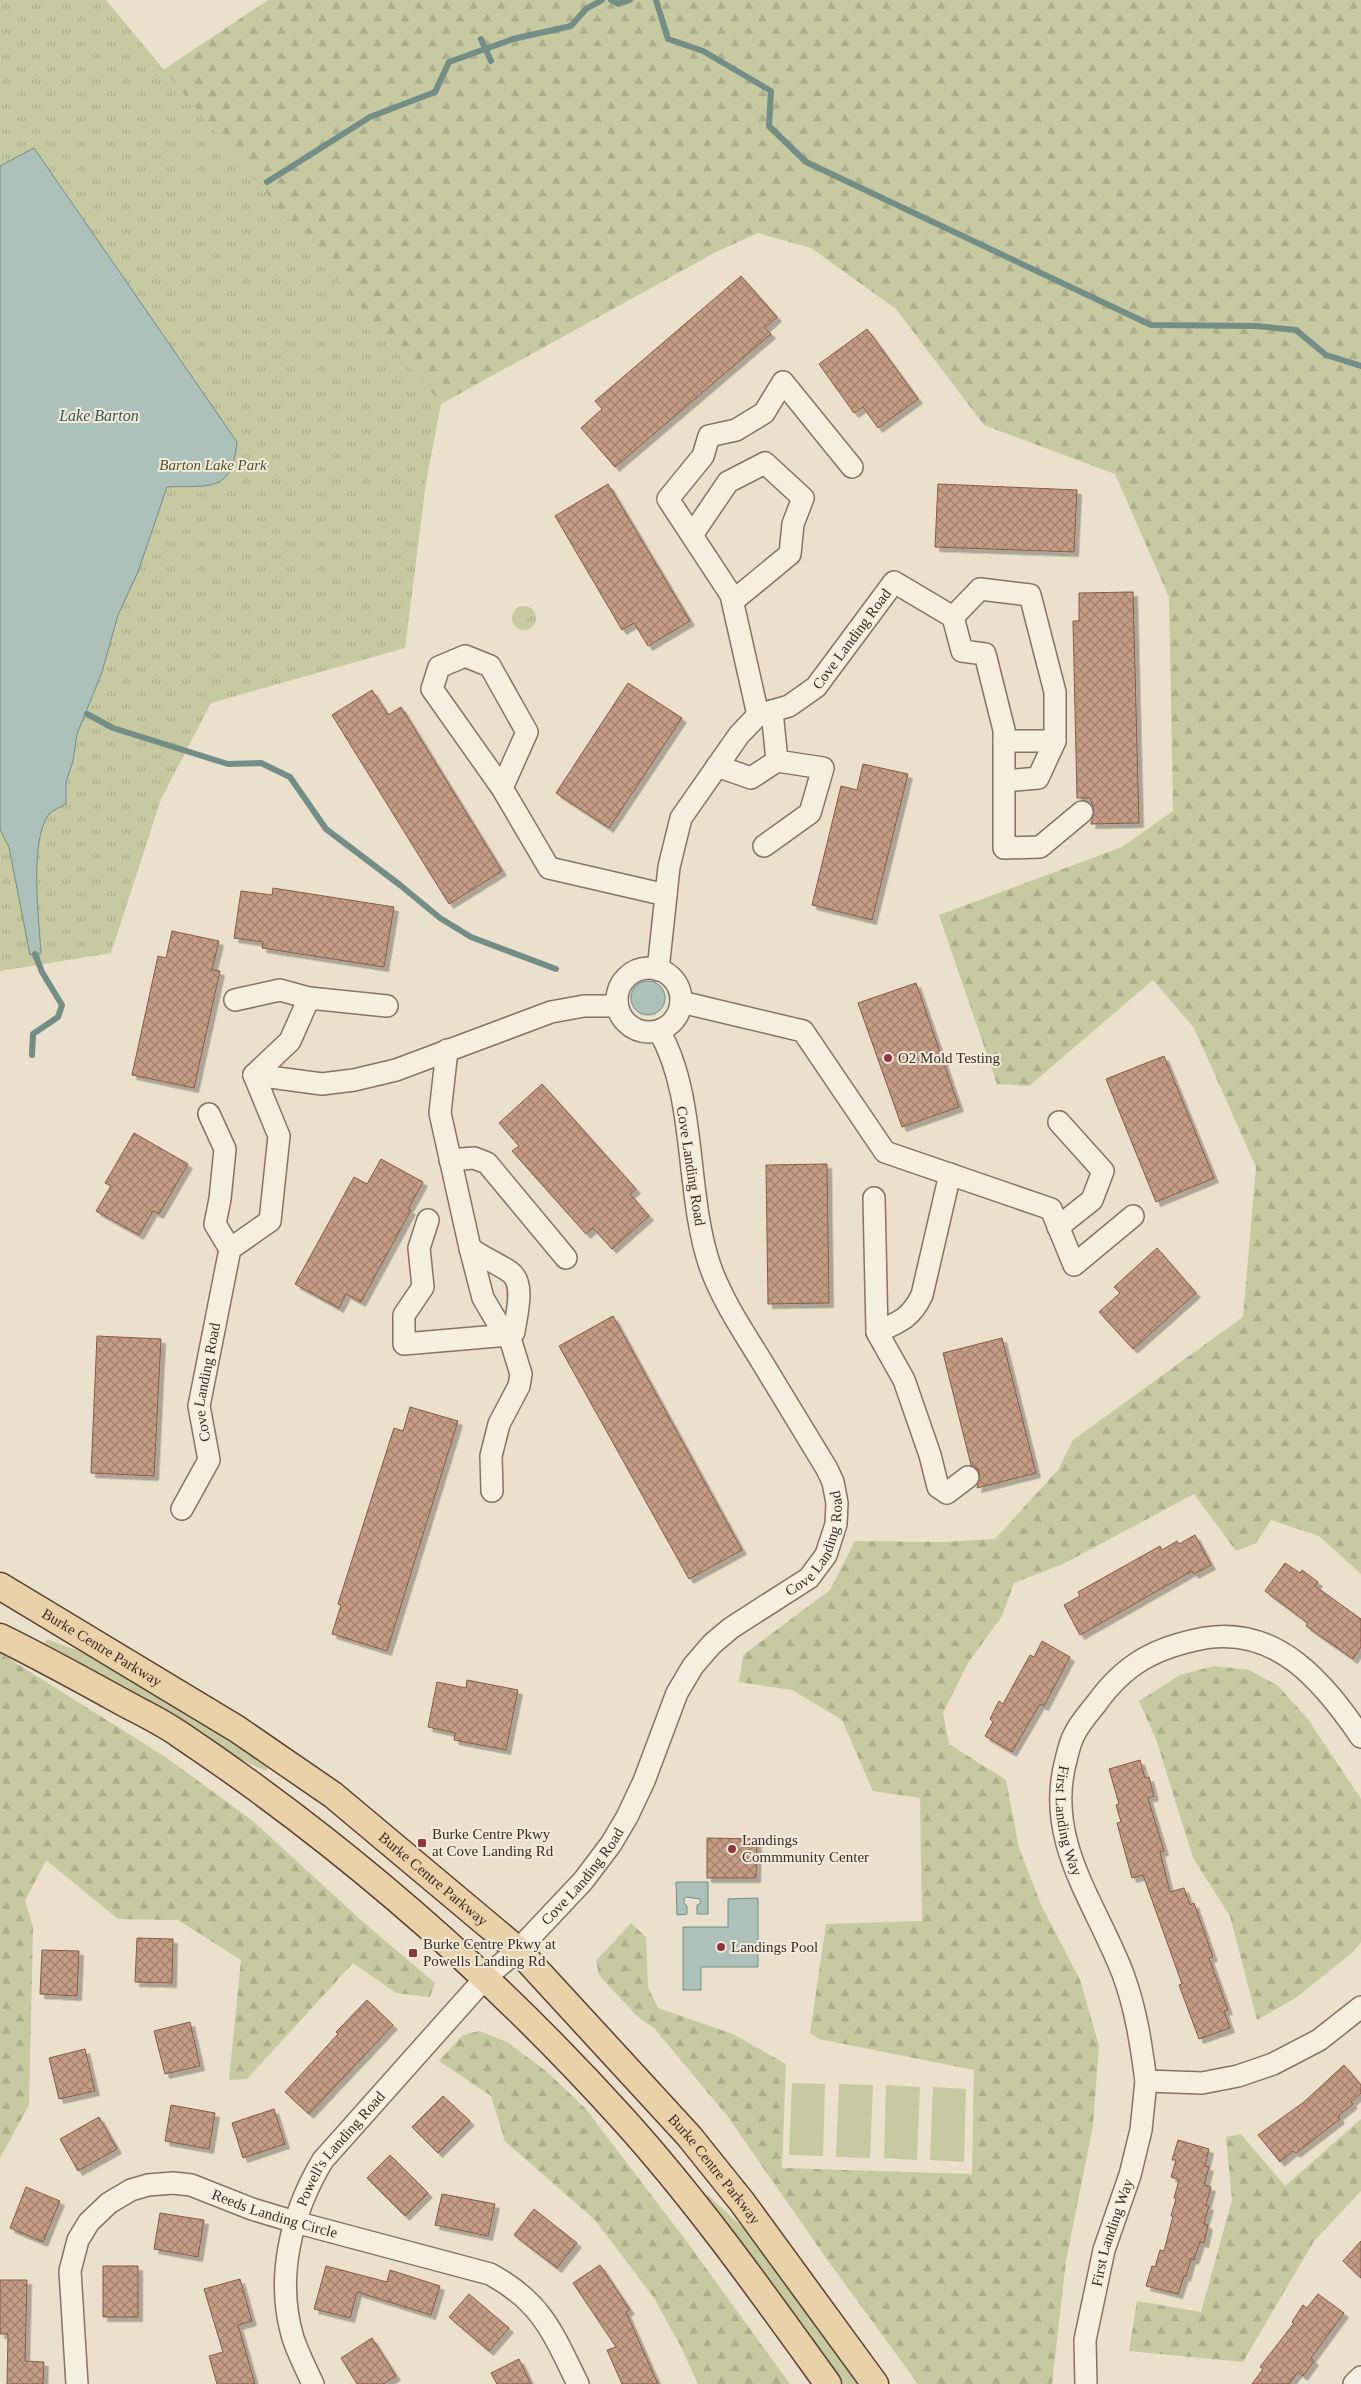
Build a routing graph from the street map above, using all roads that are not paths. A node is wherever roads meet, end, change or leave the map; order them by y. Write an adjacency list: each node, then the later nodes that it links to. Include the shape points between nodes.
1 (852, 467): 2 (street, via 783,382 764,413 736,430 709,436 703,456 668,499)
2 (692, 536): 3 (street); 3 (street, via 728,482 765,463 803,498 793,524 790,554)
3 (733, 601): 5 (street)
4 (953, 617): 5 (street, Cove Landing Road, via 894,582 816,687 789,706); 6 (street, via 962,651 985,654); 7 (street, via 980,589 1030,595 1055,692)
5 (765, 713): 8 (street); 9 (street, Cove Landing Road, via 739,735)
6 (1004, 741): 7 (street); 10 (street)
7 (1055, 742): 10 (street, via 1038,778)
8 (777, 761): 9 (street, via 751,778); 13 (street, via 823,768 810,813)
9 (717, 766): 14 (street, Cove Landing Road, via 681,818 669,866)
10 (1005, 781): 12 (street, via 1004,848 1040,847)
11 (502, 788): 11 (street, via 527,732 490,666 465,656 439,667 432,689); 14 (street, via 549,868)
12 (1082, 812)
13 (764, 846)
14 (666, 896): 15 (street, Cove Landing Road)
15 (658, 970): 18 (street, via 643,969 628,977 618,992); 19 (street, via 676,983)
16 (309, 998): 17 (street, via 280,990); 20 (street); 23 (street, via 290,1041)
17 (235, 1000)
18 (617, 1001): 21 (street, via 624,1019 631,1026 649,1032); 22 (street, via 609,1006 584,1006 551,1012)
19 (681, 1002): 21 (street, via 675,1020); 27 (street, via 803,1031 885,1152)
20 (387, 1006)
21 (659, 1031): 43 (street, Cove Landing Road, via 670,1050 683,1106 698,1220 710,1265 735,1319 827,1468 837,1503 836,1524 826,1555 809,1578 731,1628 694,1666 677,1693 644,1782 611,1844 583,1881)
22 (447, 1050): 23 (street, via 396,1070 354,1080 322,1084); 26 (street, via 440,1113)
23 (254, 1075): 33 (street, via 279,1136 270,1221)
24 (209, 1114): 33 (street, via 225,1149 215,1224)
25 (1059, 1122): 31 (street, via 1103,1171 1092,1200)
26 (450, 1160): 32 (street); 34 (street, via 474,1158 488,1163)
27 (950, 1174): 31 (street, via 1051,1209); 35 (street, via 922,1295 915,1310 902,1322)
28 (874, 1198): 35 (street)
29 (1133, 1216): 31 (street, via 1074,1265)
30 (428, 1220): 36 (street, via 419,1248 423,1287 404,1315 404,1344)
31 (1058, 1226)
32 (470, 1248): 36 (street, via 483,1298); 36 (street, via 512,1273 518,1284 514,1332)
33 (230, 1249): 39 (street, Cove Landing Road, via 199,1406 210,1460)
34 (566, 1258)
35 (877, 1332): 37 (street, via 904,1380 938,1487 947,1493)
36 (509, 1335): 38 (street, via 521,1374 519,1386 499,1424 491,1456)
37 (968, 1477)
38 (492, 1491)
39 (182, 1508)
40 (0, 1586): 43 (main road, Burke Centre Parkway, via 237,1729 333,1795)
41 (0, 1636): 44 (main road, via 177,1732 349,1857)
42 (1361, 1737): 46 (street, First Landing Way, via 1335,1698 1300,1664 1262,1642 1219,1636 1174,1644 1135,1662 1103,1694 1073,1735 1060,1780 1064,1835 1077,1877 1136,2011)
43 (518, 1950): 44 (street, Cove Landing Road); 53 (main road, Burke Centre Parkway, via 689,2136 742,2202)
44 (486, 1977): 47 (street, Powell's Landing Road, via 323,2160); 52 (main road, via 618,2114 673,2178)
45 (1361, 2007): 46 (street, via 1319,2040 1238,2076 1202,2083)
46 (1146, 2081): 54 (street, First Landing Way, via 1141,2130 1130,2175 1104,2250 1085,2340)
47 (295, 2222): 49 (street, Reeds Landing Circle, via 191,2185 173,2183 131,2190 109,2203 89,2222 78,2240 70,2271); 50 (street, Powell's Landing Road, via 285,2271 286,2302 293,2338); 51 (street, Reeds Landing Circle, via 476,2269 508,2284 542,2316)
48 (1361, 2377): 55 (street)
49 (77, 2384)
50 (313, 2384)
51 (578, 2384)
52 (828, 2384)
53 (875, 2384)
54 (1086, 2384)
55 (1354, 2384)

